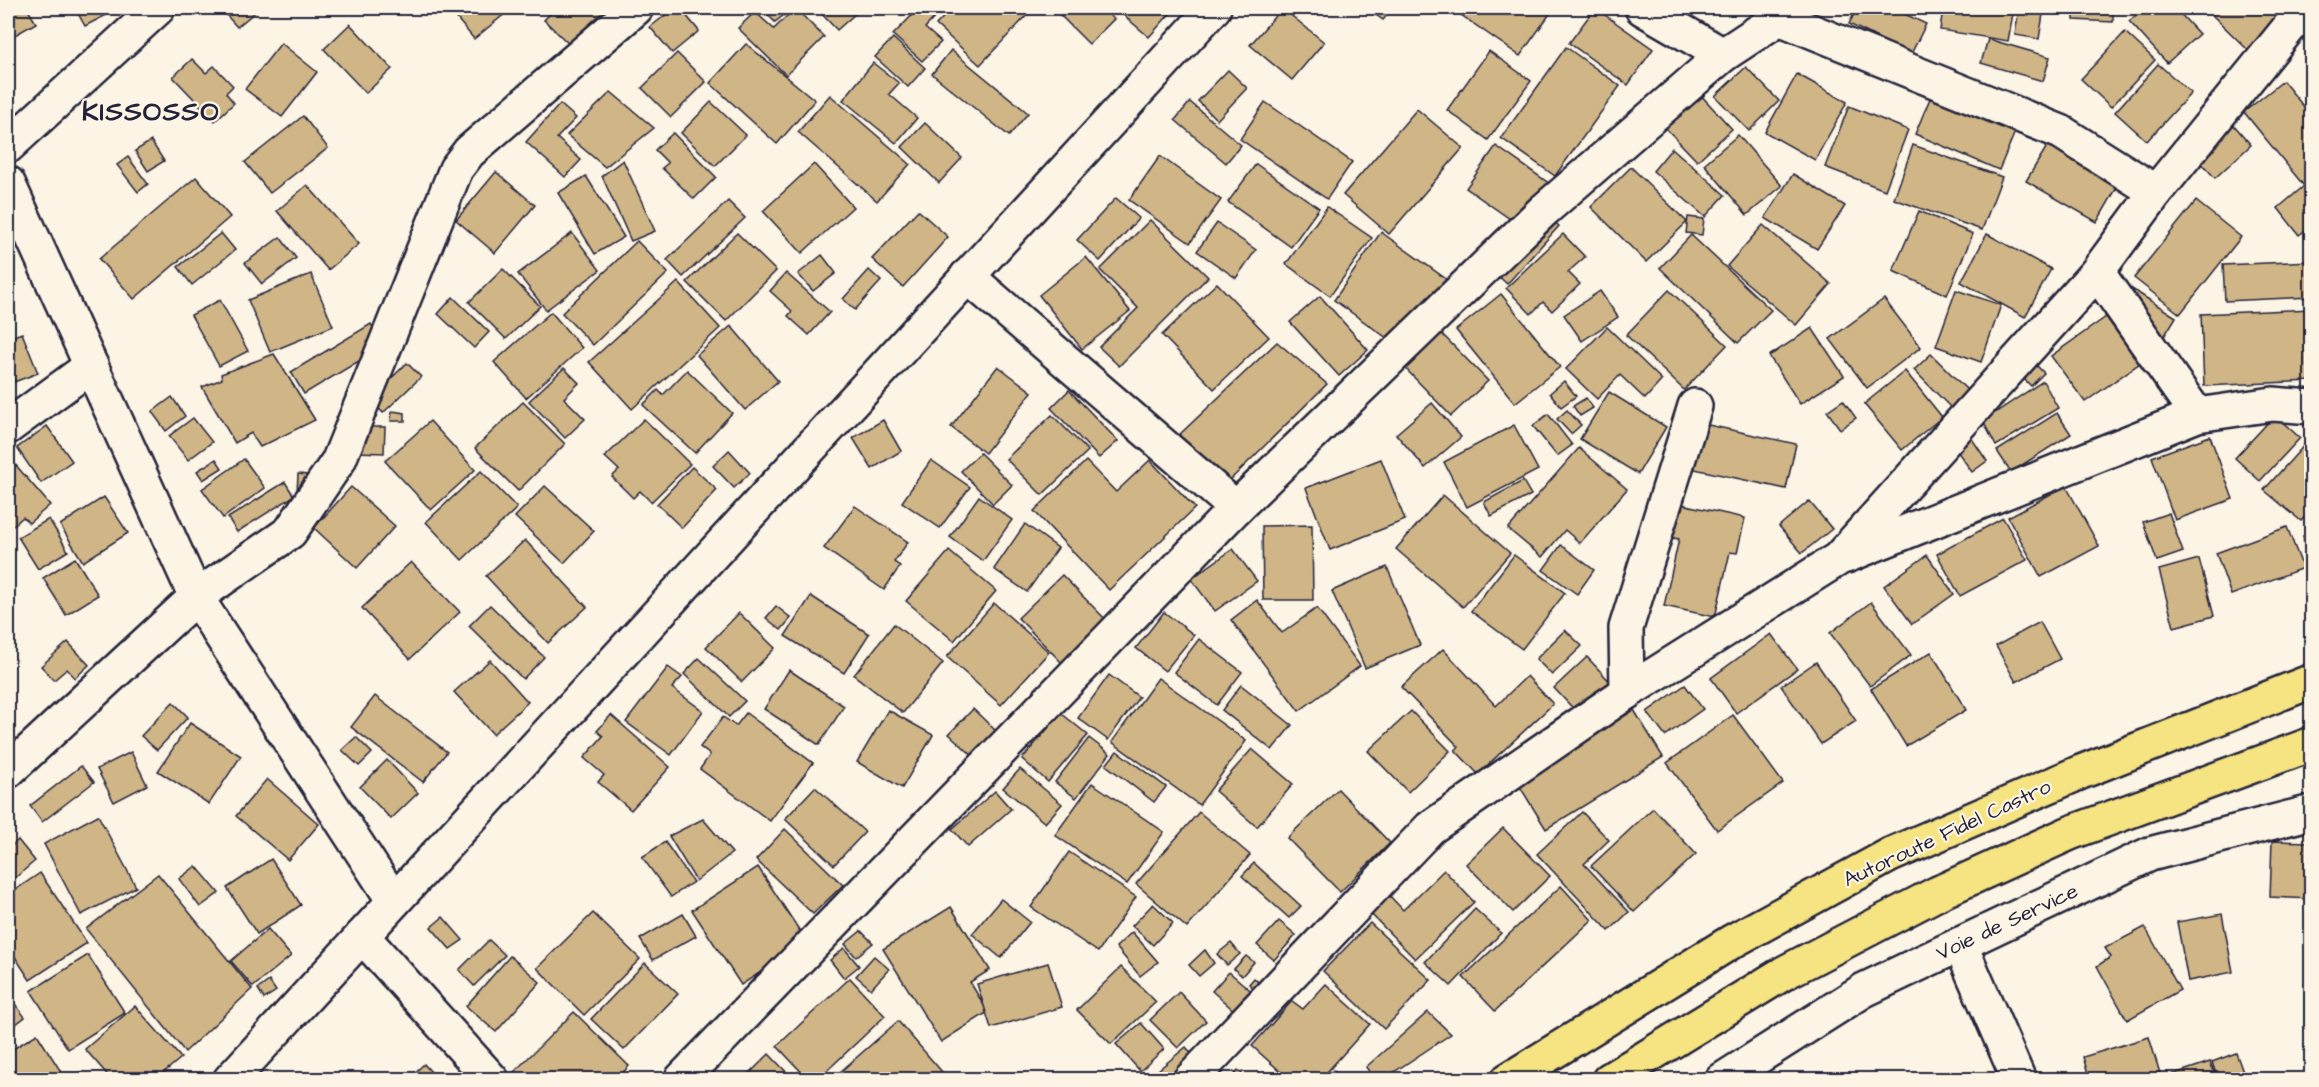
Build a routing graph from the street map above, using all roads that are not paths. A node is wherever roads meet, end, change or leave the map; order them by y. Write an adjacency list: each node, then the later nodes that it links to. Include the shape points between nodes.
1 (158, 8): 8 (street)
2 (636, 8): 20 (street, via 469,152 456,169 339,460 290,532)
3 (1214, 8): 12 (street)
4 (1642, 8): 7 (street)
5 (2305, 8): 10 (street)
6 (1785, 13): 7 (street); 10 (street, via 2061,132)
7 (1723, 55): 18 (street, via 1543,211)
8 (8, 146)
9 (8, 183): 13 (street)
10 (2156, 192): 11 (street)
11 (2097, 272): 16 (street); 19 (street)
12 (967, 276): 18 (street); 26 (street)
13 (91, 366): 17 (street); 20 (street)
14 (1695, 406): 22 (street, via 1626,628)
15 (2312, 407): 16 (street, via 2273,404)
16 (2197, 414): 19 (street)
17 (8, 427)
18 (1236, 508): 31 (street)
19 (1838, 559): 22 (street)
20 (196, 597): 24 (street); 26 (street)
21 (2312, 681): 33 (highway, Autoroute Fidel Castro, via 2081,772 1890,855 1731,942)
22 (1627, 692): 32 (street, via 1430,828)
23 (2312, 744): 34 (highway, via 2070,833 1938,893 1784,973)
24 (8, 771)
25 (2312, 812): 28 (street, Voie de Service, via 2150,854)
26 (394, 901): 27 (street)
27 (362, 936): 29 (street); 30 (street)
28 (1960, 944): 35 (street, Voie de Service, via 1864,990); 36 (street)
29 (230, 1080)
30 (492, 1080)
31 (681, 1080)
32 (1190, 1080)
33 (1508, 1080)
34 (1609, 1080)
35 (1722, 1080)
36 (2019, 1080)

